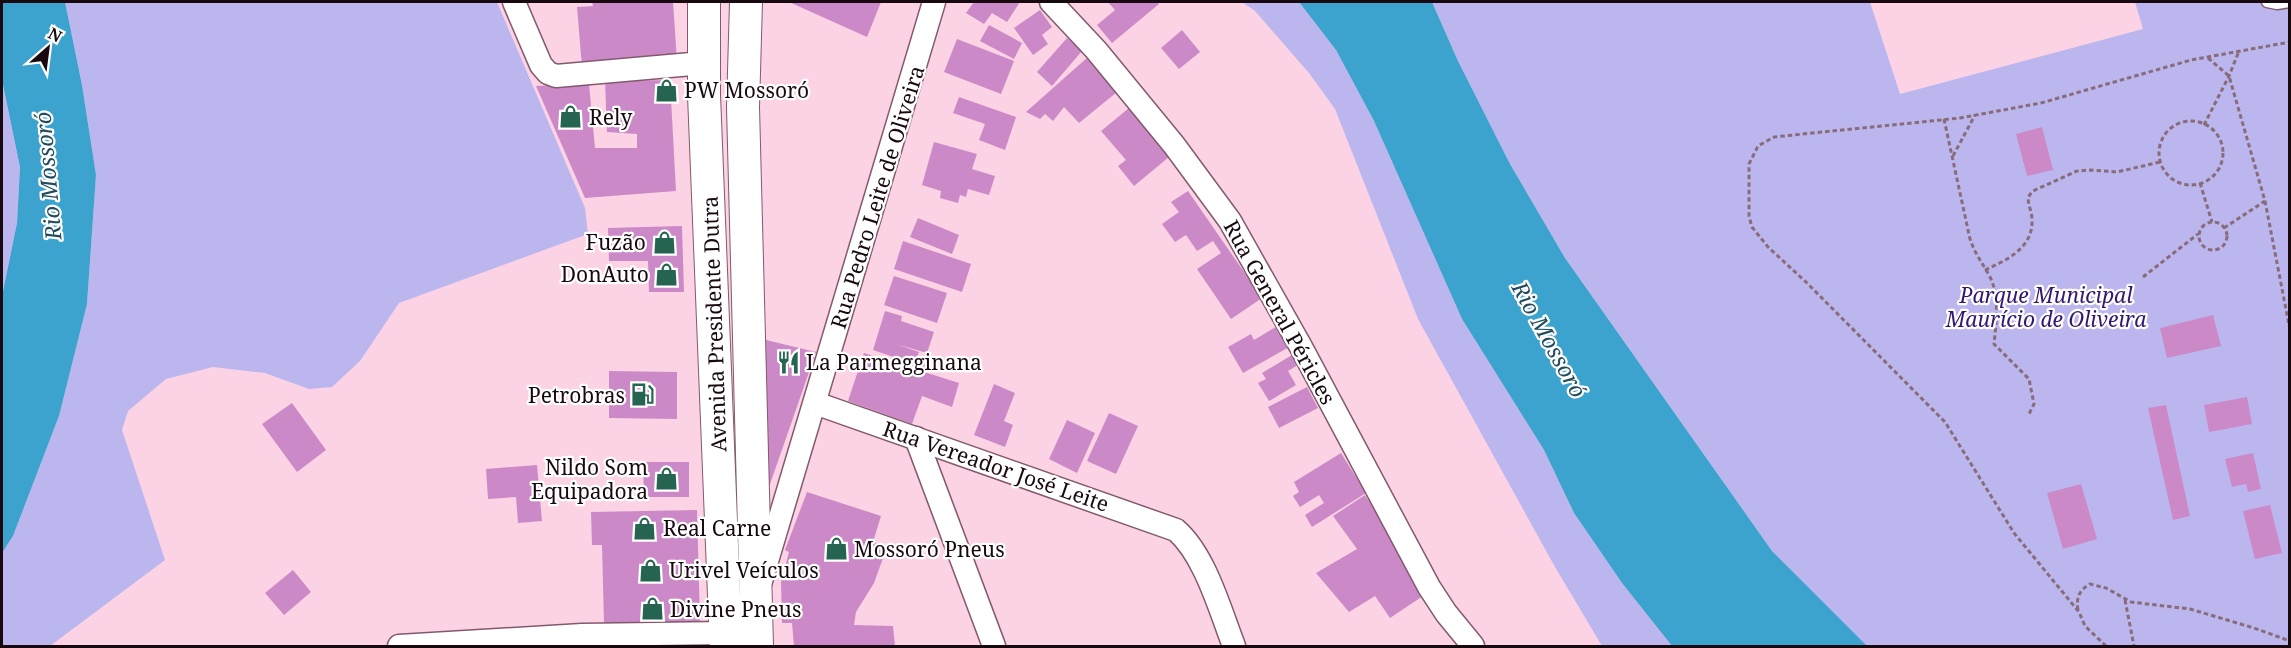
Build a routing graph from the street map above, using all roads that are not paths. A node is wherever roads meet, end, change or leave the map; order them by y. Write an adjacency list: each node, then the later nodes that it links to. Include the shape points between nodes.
1 (514, 2): 8 (street, via 541,65 556,76)
2 (704, 2): 8 (main road, Avenida Presidente Dutra)
3 (746, 2): 9 (main road, Avenida Presidente Dutra)
4 (934, 2): 11 (street, Rua Pedro Leite de Oliveira)
5 (1051, 2): 19 (street, Rua General Péricles, via 1174,145 1230,221 1429,587)
6 (2267, 2): 7 (lane)
7 (2289, 2)
8 (704, 63): 10 (main road, Avenida Presidente Dutra)
9 (743, 107): 10 (main road); 13 (main road, Avenida Presidente Dutra)
10 (705, 108): 14 (main road, Avenida Presidente Dutra)
11 (815, 403): 12 (street, Rua Vereador José Leite); 13 (street, Rua Pedro Leite de Oliveira)
12 (915, 438): 17 (street); 18 (street, Rua Vereador José Leite, via 1176,530 1198,556)
13 (756, 598): 16 (main road, Avenida Presidente Dutra)
14 (726, 640): 15 (street, via 582,635)
15 (399, 646)
16 (757, 646)
17 (994, 646)
18 (1234, 646)
19 (1473, 646)

